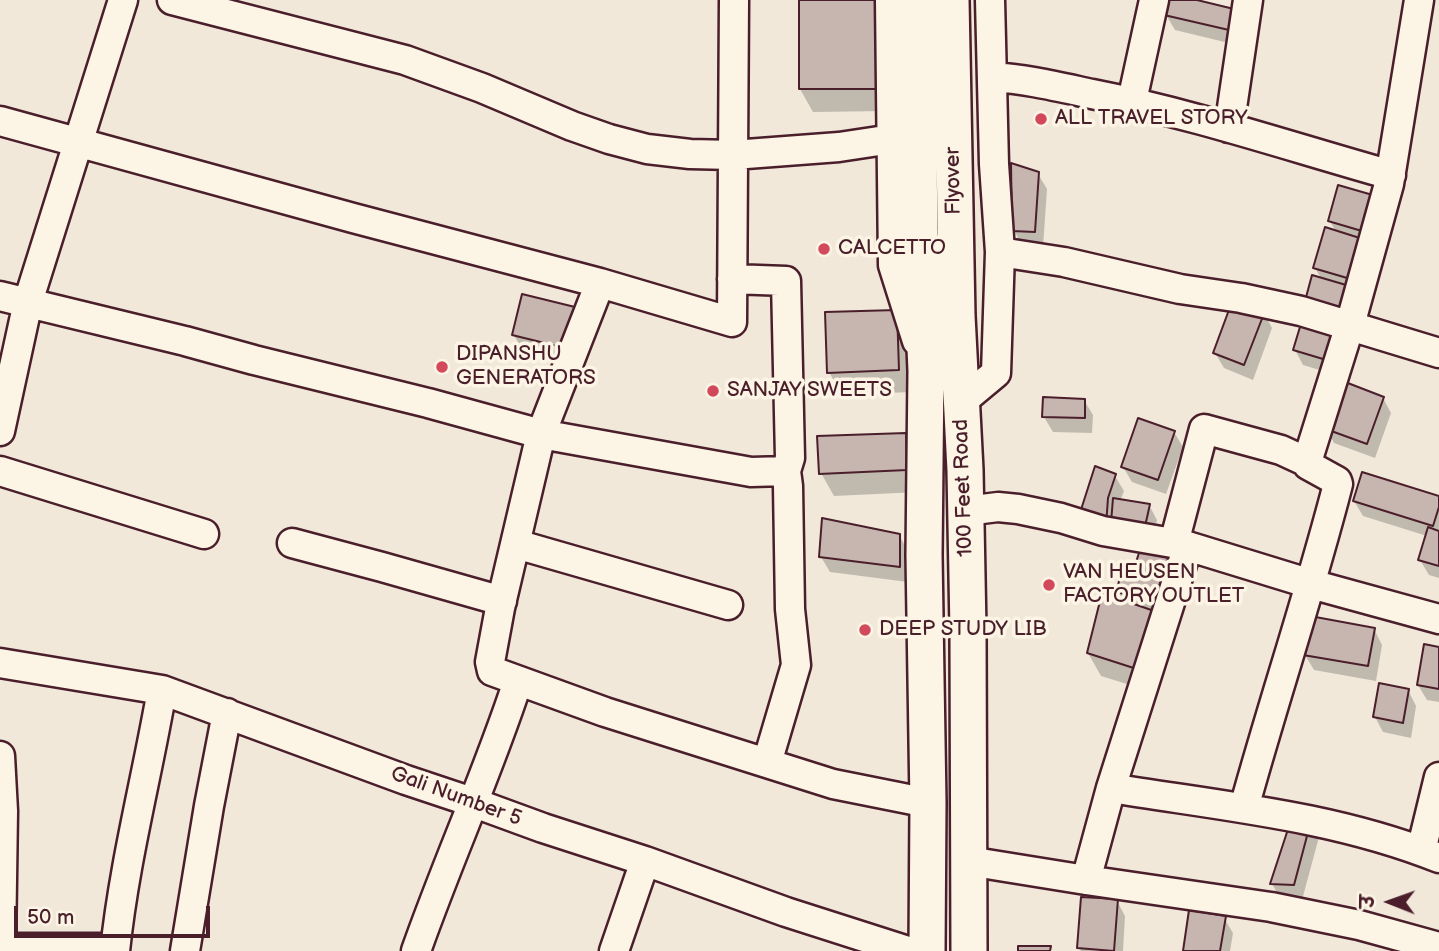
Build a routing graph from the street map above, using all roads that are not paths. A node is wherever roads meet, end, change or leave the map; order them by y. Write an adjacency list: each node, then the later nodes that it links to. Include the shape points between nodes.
1 (123, 0): 16 (street)
2 (172, 0): 17 (street, via 405,60 610,139 647,149)
3 (734, 0): 17 (street)
4 (890, 0): 15 (street, 100 Feet Road)
5 (917, 0): 26 (main road, Flyover)
6 (951, 0): 27 (main road, Flyover)
7 (990, 0): 11 (street, 100 Feet Road)
8 (1154, 0): 12 (street)
9 (1248, 0): 14 (street)
10 (1419, 0): 18 (street)
11 (992, 77): 12 (street); 19 (street, 100 Feet Road)
12 (1132, 101): 14 (street)
13 (0, 121): 16 (street)
14 (1229, 128): 18 (street)
15 (891, 139): 17 (street); 26 (street, 100 Feet Road, via 893,265)
16 (78, 142): 21 (street); 23 (street)
17 (733, 155): 20 (street)
18 (1391, 175): 24 (street)
19 (1000, 252): 24 (street, via 1241,298); 27 (street, 100 Feet Road, via 996,373)
20 (732, 279): 21 (street, via 732,322); 32 (street, via 786,281 790,458)
21 (600, 283): 29 (street)
22 (0, 296): 23 (street)
23 (28, 302): 28 (street); 29 (street)
24 (1350, 325): 25 (street); 30 (street)
25 (1439, 353)
26 (926, 370): 51 (main road, 100 Feet Road)
27 (960, 403): 33 (main road, 100 Feet Road)
28 (0, 431)
29 (541, 434): 32 (street, via 751,472); 36 (street)
30 (1307, 462): 37 (street, via 1204,429); 38 (street, via 1338,483)
31 (0, 471): 34 (street)
32 (786, 471): 47 (street, via 796,665)
33 (966, 511): 37 (street, via 1018,509); 55 (main road, 100 Feet Road)
34 (204, 534)
35 (292, 543): 39 (street)
36 (516, 544): 39 (street); 40 (street)
37 (1181, 545): 38 (street); 49 (street, via 1168,607)
38 (1311, 584): 41 (street); 52 (street)
39 (502, 601): 43 (street, via 490,667)
40 (729, 605)
41 (1439, 619)
42 (0, 663): 44 (street, Gali Number 5)
43 (518, 681): 47 (street); 50 (street)
44 (162, 690): 45 (street, Gali Number 5); 59 (street)
45 (227, 713): 50 (street, Gali Number 5); 60 (street)
46 (0, 756): 58 (street)
47 (767, 763): 51 (street, via 833,784)
48 (1439, 777): 53 (street)
49 (1111, 788): 52 (street); 56 (street)
50 (472, 802): 54 (street, Gali Number 5); 61 (street)
51 (928, 803): 64 (main road, 100 Feet Road)
52 (1244, 808): 53 (street, via 1323,822)
53 (1430, 854)
54 (645, 861): 62 (street); 63 (street, Gali Number 5)
55 (968, 861): 56 (street); 65 (main road, 100 Feet Road)
56 (1086, 880): 57 (street, via 1319,916)
57 (1439, 947)
58 (1, 948): 59 (street)
59 (115, 949)
60 (185, 951)
61 (416, 951)
62 (614, 951)
63 (908, 951)
64 (927, 951)
65 (969, 951)

